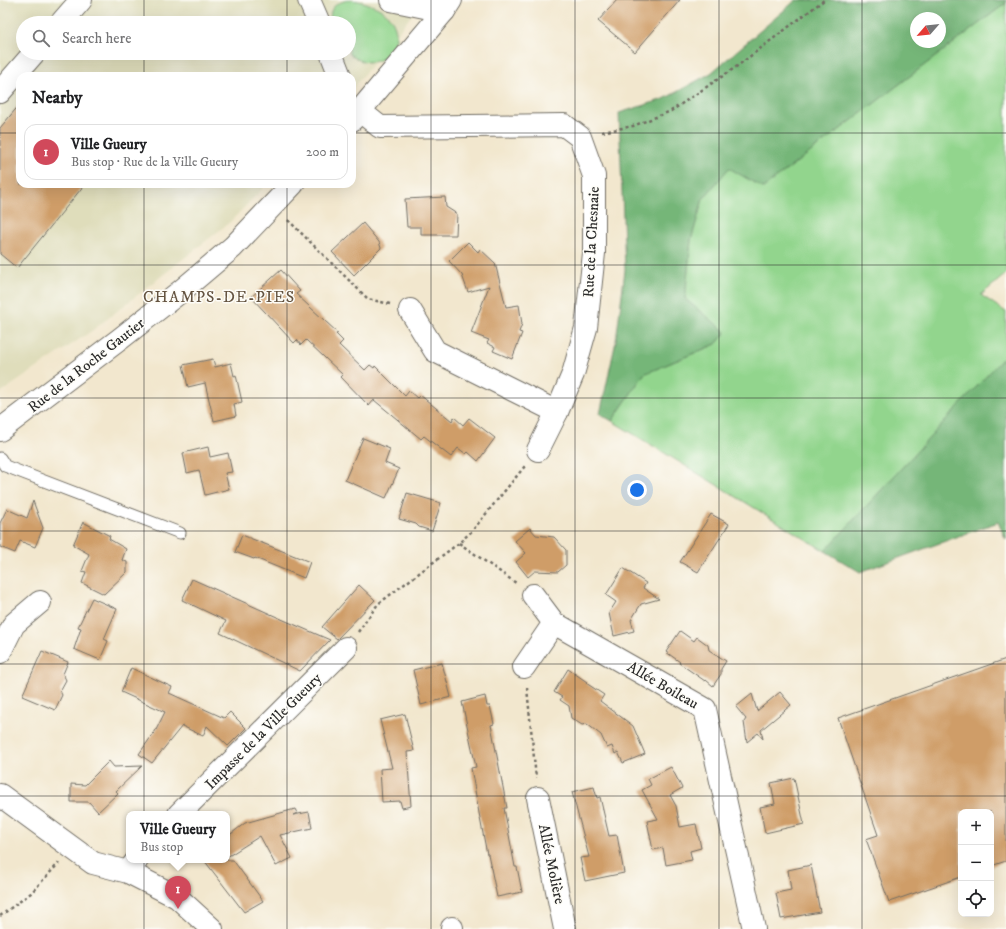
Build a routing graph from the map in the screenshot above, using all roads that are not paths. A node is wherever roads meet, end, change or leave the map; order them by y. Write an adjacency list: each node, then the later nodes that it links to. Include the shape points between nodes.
1 (81, 0): 5 (street)
2 (309, 0): 6 (street)
3 (391, 0): 4 (street)
4 (447, 5): 13 (street)
5 (67, 16)
6 (316, 16)
7 (28, 60): 9 (street)
8 (334, 60): 10 (street)
9 (17, 72)
10 (338, 72)
11 (16, 74): 12 (street)
12 (0, 92)
13 (356, 111)
14 (356, 113): 17 (street, Rue de la Chesnaie, via 380,127 564,125 580,137 594,176 594,253 586,328 573,374)
15 (289, 188): 18 (street, Rue de la Roche Gautier, via 233,247 181,291)
16 (410, 310): 17 (street, via 435,351)
17 (558, 412): 19 (street, Rue de la Chesnaie)
18 (0, 430)
19 (538, 450)
20 (0, 458): 21 (lane, via 5,466)
21 (180, 533)
22 (533, 595): 24 (street, Allée Boileau)
23 (40, 602): 26 (street, via 14,624)
24 (554, 622): 27 (street); 34 (street, Allée Boileau, via 705,709)
25 (346, 648): 30 (street, Impasse de la Ville Gueury)
26 (0, 652)
27 (524, 667)
28 (0, 795): 31 (street, via 93,863)
29 (538, 798): 33 (street, Allée Molière)
30 (182, 811)
31 (133, 866): 32 (street, via 177,897)
32 (212, 929)
33 (565, 929)
34 (754, 929)

